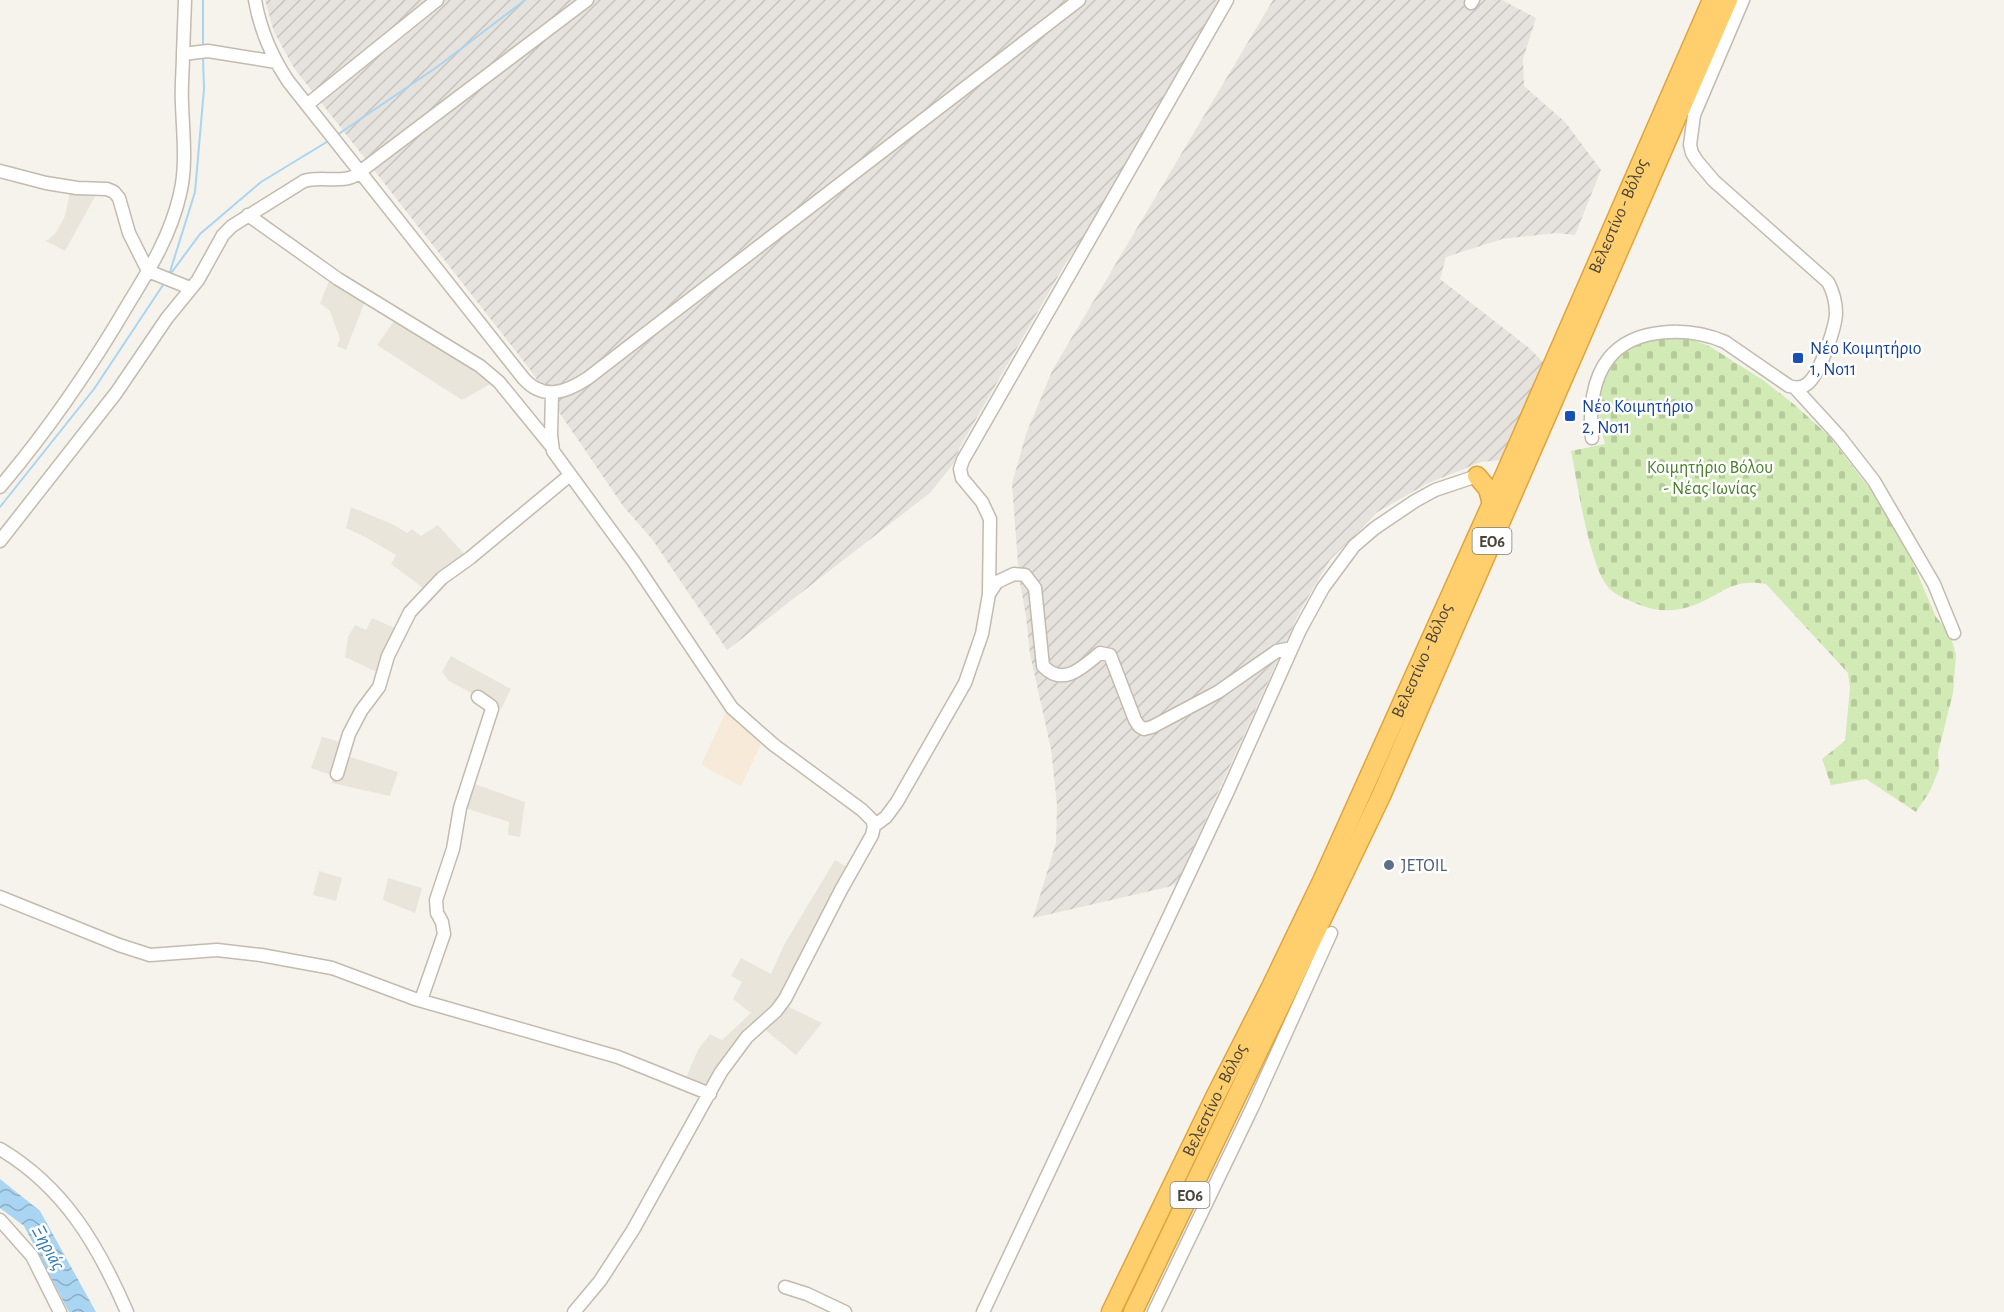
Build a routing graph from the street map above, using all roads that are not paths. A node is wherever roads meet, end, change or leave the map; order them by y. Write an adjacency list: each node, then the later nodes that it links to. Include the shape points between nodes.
1 (184, 0): 10 (street)
2 (255, 0): 11 (street)
3 (437, 0): 12 (street)
4 (586, 0): 14 (street)
5 (1079, 0): 19 (street, via 588,378 569,390)
6 (1712, 0): 22 (highway, Βελεστίνο - Βόλος / ΕΟ6)
7 (1728, 0): 37 (highway, Βελεστίνο - Βόλος / ΕΟ6)
8 (1743, 0): 18 (street, via 1694,115 1690,145 1697,161 1714,181 1818,272 1833,291 1836,316 1830,340 1811,380)
9 (1222, 2): 28 (street, via 963,460 962,478 990,519)
10 (183, 54): 11 (street, via 208,51); 16 (street, via 184,159 180,193 162,248)
11 (276, 62): 12 (street)
12 (308, 104): 14 (street)
13 (0, 171): 16 (street, via 46,183 114,192)
14 (361, 171): 15 (street, via 351,179 304,180); 19 (street, via 524,379 536,389)
15 (248, 215): 17 (street, via 227,230 202,275); 21 (street, via 346,284 480,366 499,382)
16 (148, 271): 17 (street); 25 (street, via 84,374)
17 (190, 288): 27 (street, via 116,393)
18 (1795, 388): 20 (street, via 1715,338 1688,333 1652,335 1626,344 1603,367 1591,409); 29 (street, via 1875,481 1934,584)
19 (552, 393): 21 (street)
20 (1592, 438)
21 (552, 447): 23 (street)
22 (1506, 472): 24 (highway); 26 (highway, Βελεστίνο - Βόλος / ΕΟ6)
23 (570, 475): 32 (street, via 442,578 410,612 388,656 379,687 349,734); 33 (street, via 732,708 862,810)
24 (1477, 476): 26 (highway, via 1488,489); 30 (street, via 1415,501 1354,546 1323,588)
25 (0, 487)
26 (1492, 504): 39 (highway, Βελεστίνο - Βόλος / ΕΟ6, via 1322,881)
27 (0, 541)
28 (989, 594): 30 (street, via 997,582 1014,574 1025,575 1035,588 1043,666 1050,673 1065,676 1100,653 1110,655 1135,720 1144,729 1218,692 1277,651); 33 (street, via 982,634 965,682 897,802)
29 (1954, 633)
30 (1292, 648): 47 (street)
31 (478, 696): 36 (street, via 492,709 436,900 444,934)
32 (337, 774)
33 (874, 826): 38 (street, via 785,999 740,1045)
34 (0, 897): 36 (street, via 150,955 210,950 270,957 332,968)
35 (1331, 933): 37 (street)
36 (421, 1000): 38 (street, via 618,1057)
37 (1293, 1000): 50 (highway, Βελεστίνο - Βόλος / ΕΟ6); 51 (street)
38 (710, 1094): 45 (street, via 621,1249)
39 (1215, 1097): 48 (highway, via 1168,1174); 49 (highway, Βελεστίνο - Βόλος / ΕΟ6)
40 (0, 1149): 44 (street, via 39,1175 69,1208 104,1263)
41 (0, 1220): 43 (street, via 32,1256)
42 (785, 1287): 46 (street)
43 (60, 1312)
44 (127, 1312)
45 (574, 1312)
46 (844, 1312)
47 (983, 1312)
48 (1099, 1312)
49 (1111, 1312)
50 (1133, 1312)
51 (1154, 1312)

